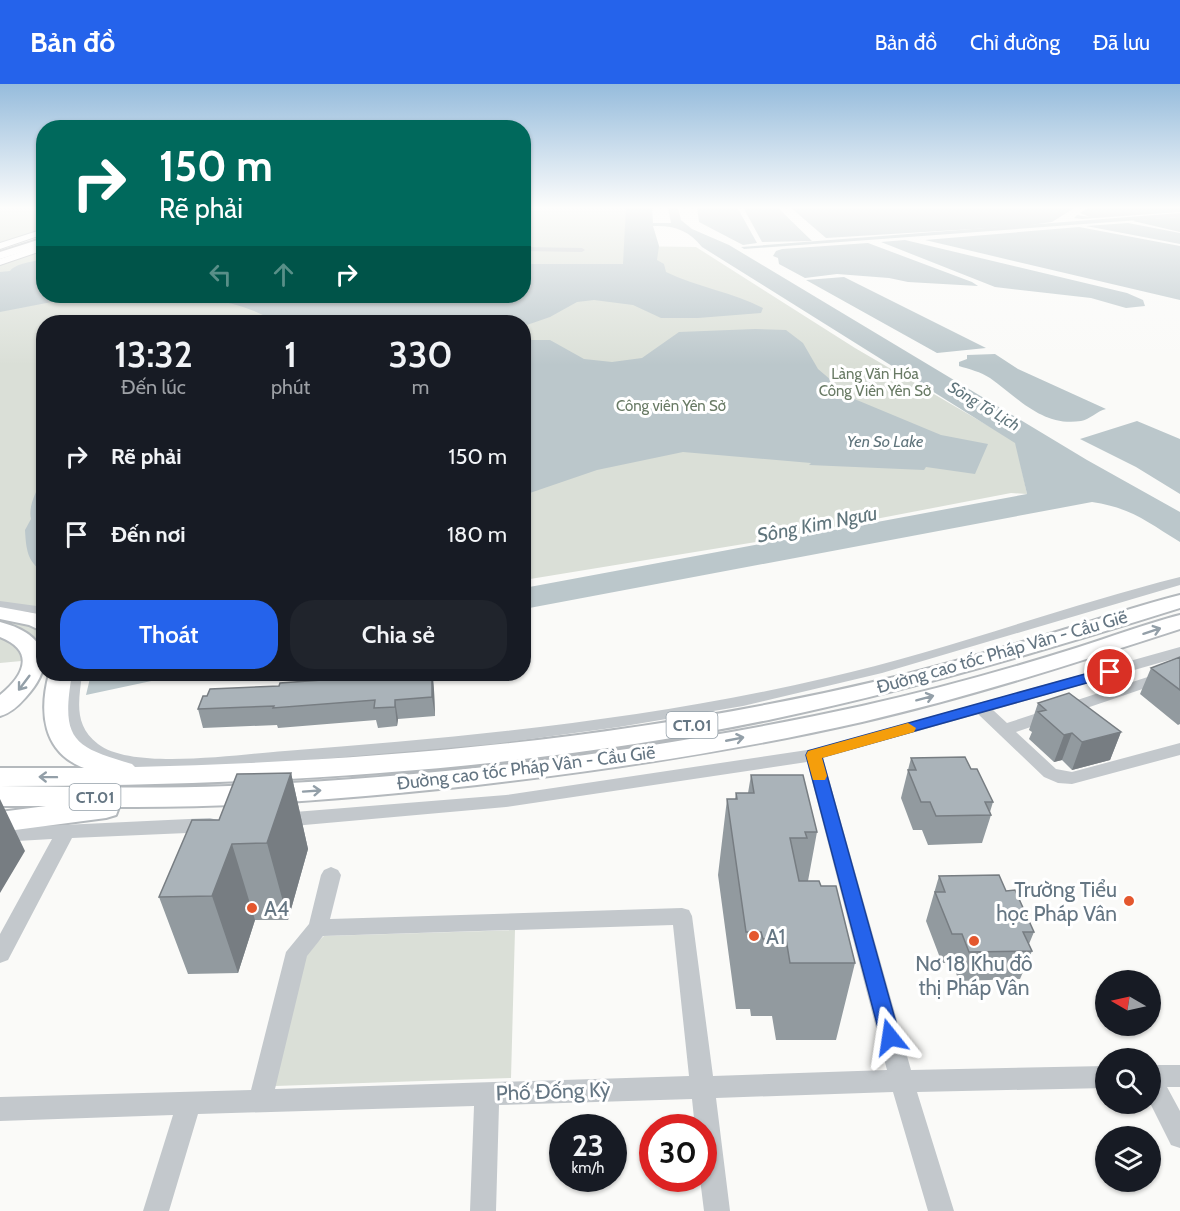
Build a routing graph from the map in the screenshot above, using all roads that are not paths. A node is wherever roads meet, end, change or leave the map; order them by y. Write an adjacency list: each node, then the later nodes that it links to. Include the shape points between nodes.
1 (1180, 571): 10 (street, via 1025,616)
2 (1180, 581): 10 (street)
3 (1180, 601): 26 (highway, Đường cao tốc Pháp Vân - Cầu Giẽ / CT.01, via 978,663 715,721 492,754 315,769)
4 (0, 605): 5 (street)
5 (36, 611)
6 (0, 613): 7 (highway)
7 (36, 620)
8 (1180, 622): 26 (highway, Đường cao tốc Pháp Vân - Cầu Giẽ / CT.01, one-way to 8, via 312,792 583,764 677,750 917,700 1002,678)
9 (0, 629): 16 (highway, one-way to 16, via 26,640 35,658 26,682)
10 (993, 635): 15 (street, via 806,688 574,728 409,748 187,762 131,762 89,747 72,723 68,706)
11 (1180, 652): 12 (street)
12 (1154, 659): 13 (street); 17 (street)
13 (1179, 668): 18 (street, via 1144,686)
14 (58, 681): 26 (highway, via 55,723 78,755 109,768)
15 (73, 681)
16 (0, 708)
17 (981, 708): 20 (street); 23 (street)
18 (1063, 712): 19 (street); 20 (street)
19 (1080, 725)
20 (1004, 730): 24 (street, via 1058,777 1072,778)
21 (1180, 749): 24 (street)
22 (1113, 750): 24 (street)
23 (814, 755): 29 (street, via 506,801); 40 (street)
24 (1129, 763)
25 (0, 777): 26 (highway, Đường cao tốc Pháp Vân - Cầu Giẽ / CT.01, one-way to 25, via 102,778)
26 (191, 786): 27 (highway, Đường cao tốc Pháp Vân - Cầu Giẽ / CT.01); 28 (highway); 30 (highway)
27 (0, 796)
28 (0, 811)
29 (264, 821)
30 (0, 822)
31 (230, 824): 32 (street)
32 (67, 830): 33 (street); 36 (street)
33 (0, 834)
34 (331, 875): 35 (street)
35 (318, 928): 41 (street, via 682,916); 43 (street, via 297,952)
36 (0, 954)
37 (1180, 1076): 39 (street)
38 (1095, 1077): 40 (street, Phố Đống Kỳ)
39 (1161, 1077)
40 (902, 1081): 41 (street, Phố Đống Kỳ); 51 (street)
41 (702, 1087): 42 (street, Phố Đống Kỳ); 50 (street)
42 (487, 1093): 43 (street, Phố Đống Kỳ); 49 (street)
43 (261, 1099): 45 (street, Phố Đống Kỳ)
44 (1161, 1099): 47 (street)
45 (189, 1103): 46 (street, Phố Đống Kỳ); 48 (street)
46 (0, 1108)
47 (1180, 1136)
48 (156, 1211)
49 (483, 1211)
50 (717, 1211)
51 (940, 1211)

